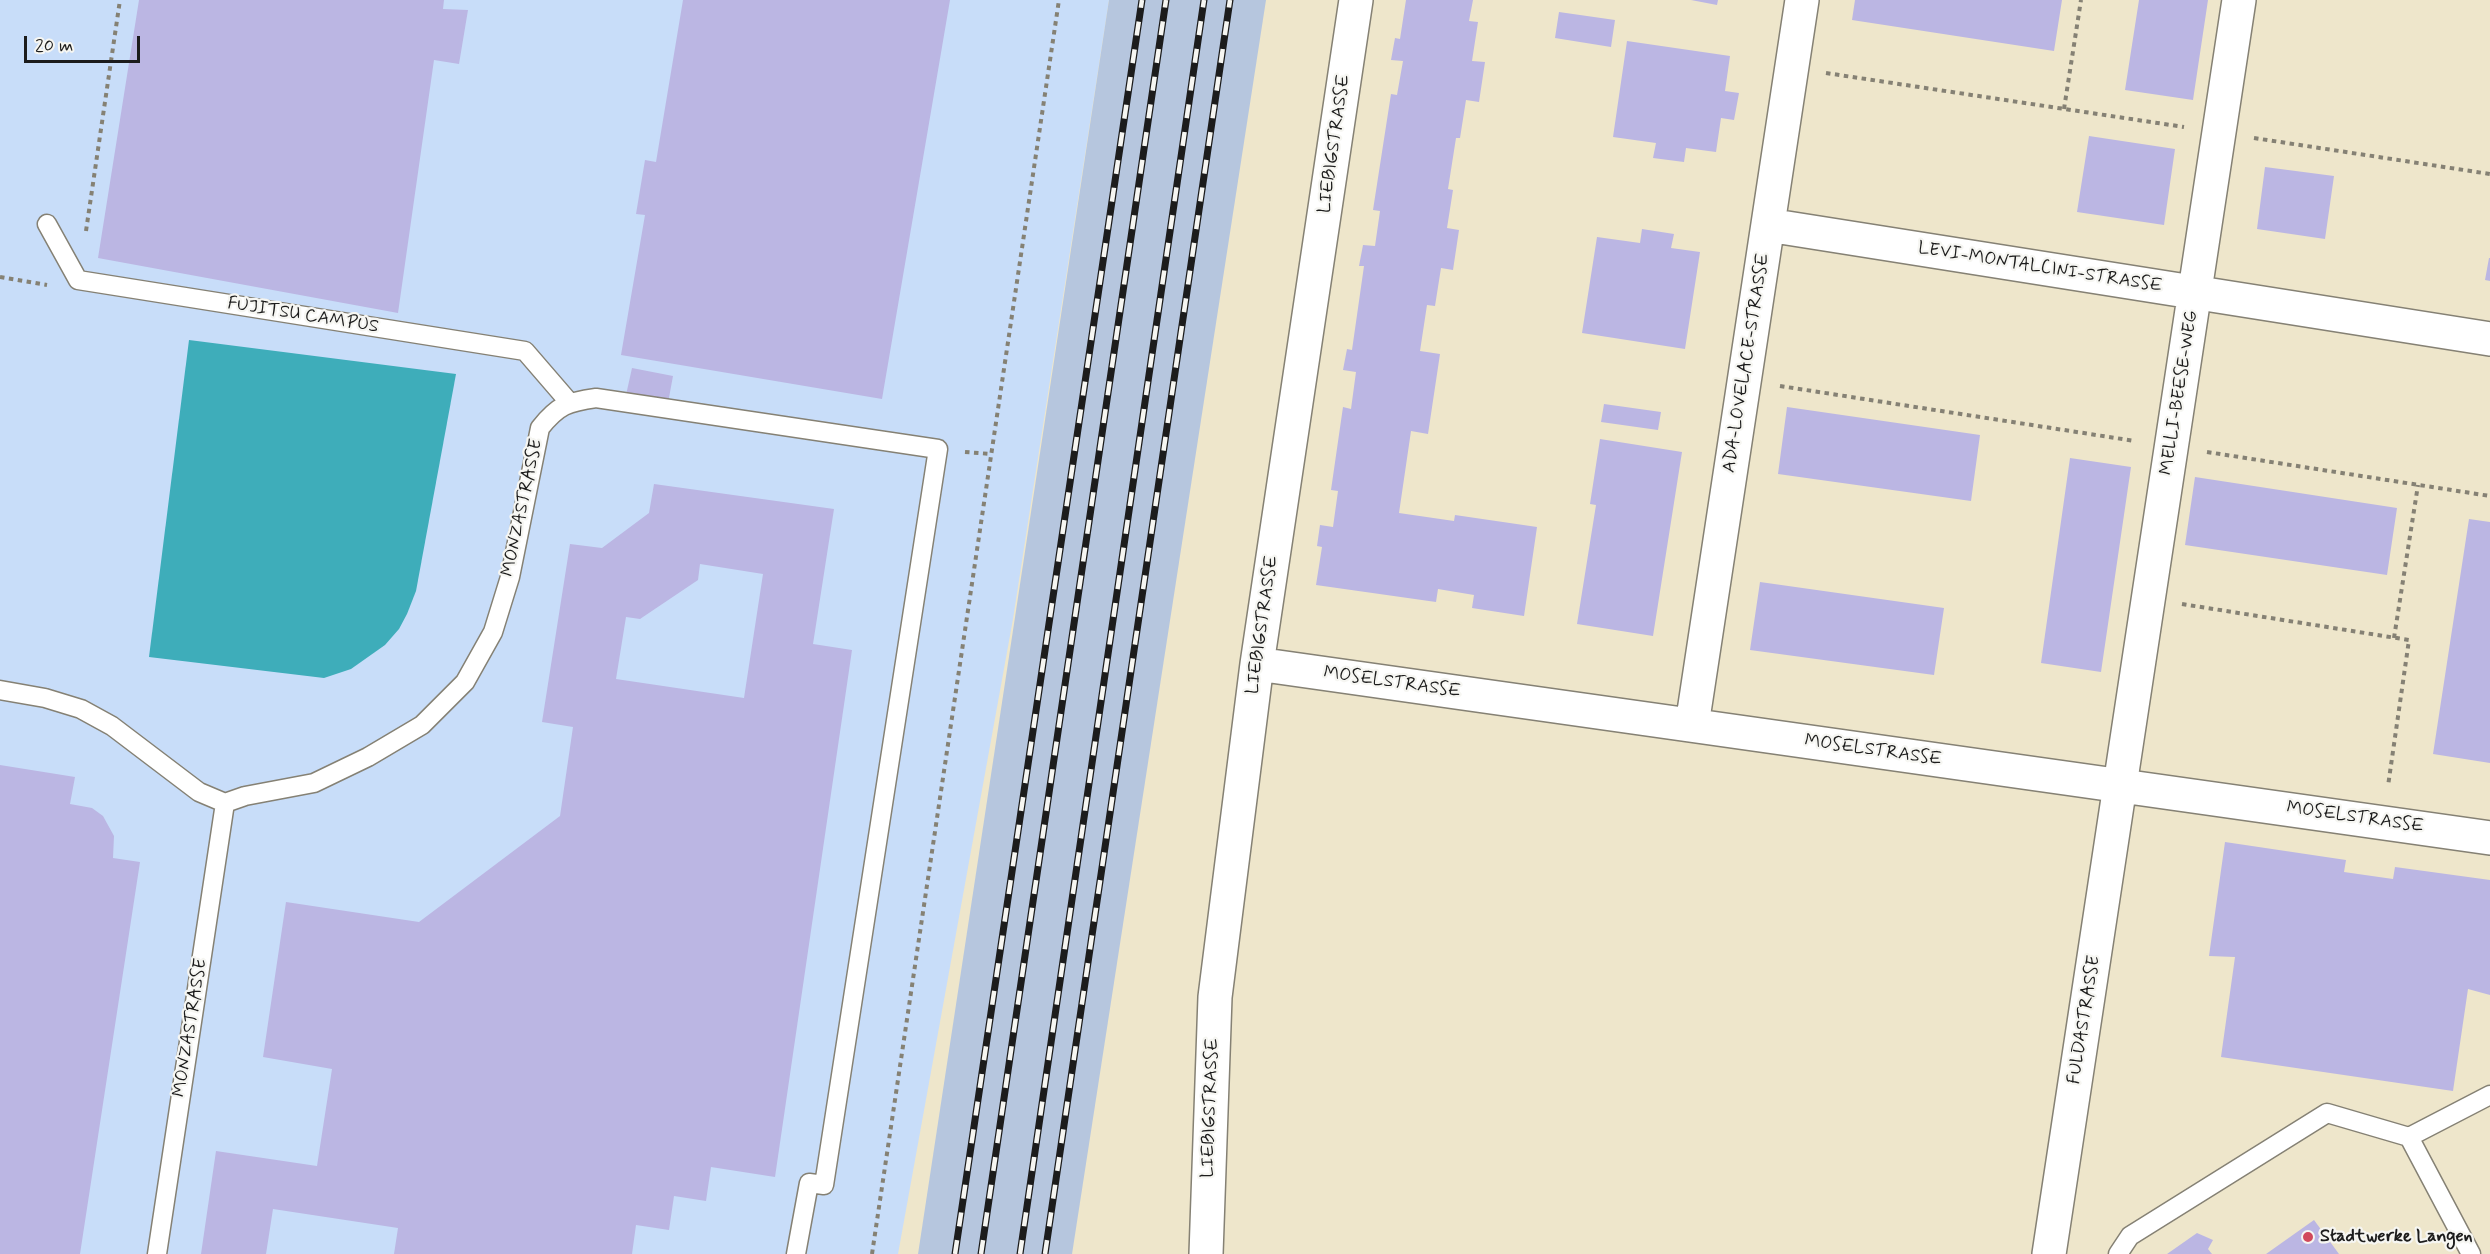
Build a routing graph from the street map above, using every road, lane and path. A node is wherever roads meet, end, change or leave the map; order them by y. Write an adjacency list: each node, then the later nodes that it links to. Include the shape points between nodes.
1 (120, 0): 14 (path)
2 (1059, 0): 35 (path)
3 (1356, 0): 24 (street, LIEBIGSTRASSE)
4 (1802, 0): 7 (street, ADA-LOVELACE-STRASSE)
5 (2081, 0): 8 (path)
6 (2239, 0): 9 (street, MELLI-BEESE-WEG)
7 (1791, 68): 8 (path); 12 (street, ADA-LOVELACE-STRASSE)
8 (2064, 109): 9 (path)
9 (2219, 133): 10 (path); 15 (street, MELLI-BEESE-WEG)
10 (2490, 174)
11 (48, 225): 14 (lane)
12 (1768, 225): 15 (street, LEVI-MONTALCINI-STRASSE); 17 (street, ADA-LOVELACE-STRASSE)
13 (0, 278): 14 (path, via 46,285 68,278)
14 (78, 280): 18 (lane, FUJITSU CAMPUS, via 525,351)
15 (2196, 292): 16 (street, LEVI-MONTALCINI-STRASSE); 19 (street, MELLI-BEESE-WEG)
16 (2490, 339)
17 (1744, 381): 19 (path); 26 (street, ADA-LOVELACE-STRASSE)
18 (569, 402): 28 (lane, MONZASTRASSE, via 551,413 540,428 510,577 493,632 465,682 422,725 368,757 314,783); 34 (lane, via 596,398 625,401 938,448 824,1185 809,1183)
19 (2172, 447): 20 (path); 22 (street, MELLI-BEESE-WEG)
20 (2418, 485): 21 (path); 23 (path)
21 (2490, 496)
22 (2149, 599): 23 (path); 27 (street, MELLI-BEESE-WEG)
23 (2394, 638): 29 (path, via 2409,640)
24 (1257, 664): 26 (street, MOSELSTRASSE); 36 (street, LIEBIGSTRASSE, via 1215,997)
25 (0, 690): 28 (lane, via 81,709 112,726 199,792)
26 (1692, 725): 27 (street, MOSELSTRASSE)
27 (2121, 785): 29 (street, MOSELSTRASSE); 37 (street, FULDASTRASSE)
28 (225, 803): 33 (lane, MONZASTRASSE)
29 (2382, 822): 30 (street, MOSELSTRASSE)
30 (2490, 838)
31 (2490, 1095): 32 (lane)
32 (2409, 1137): 38 (lane, via 2327,1113 2130,1236); 39 (lane)
33 (157, 1254)
34 (796, 1254)
35 (872, 1254)
36 (1206, 1254)
37 (2049, 1254)
38 (2118, 1254)
39 (2471, 1254)

